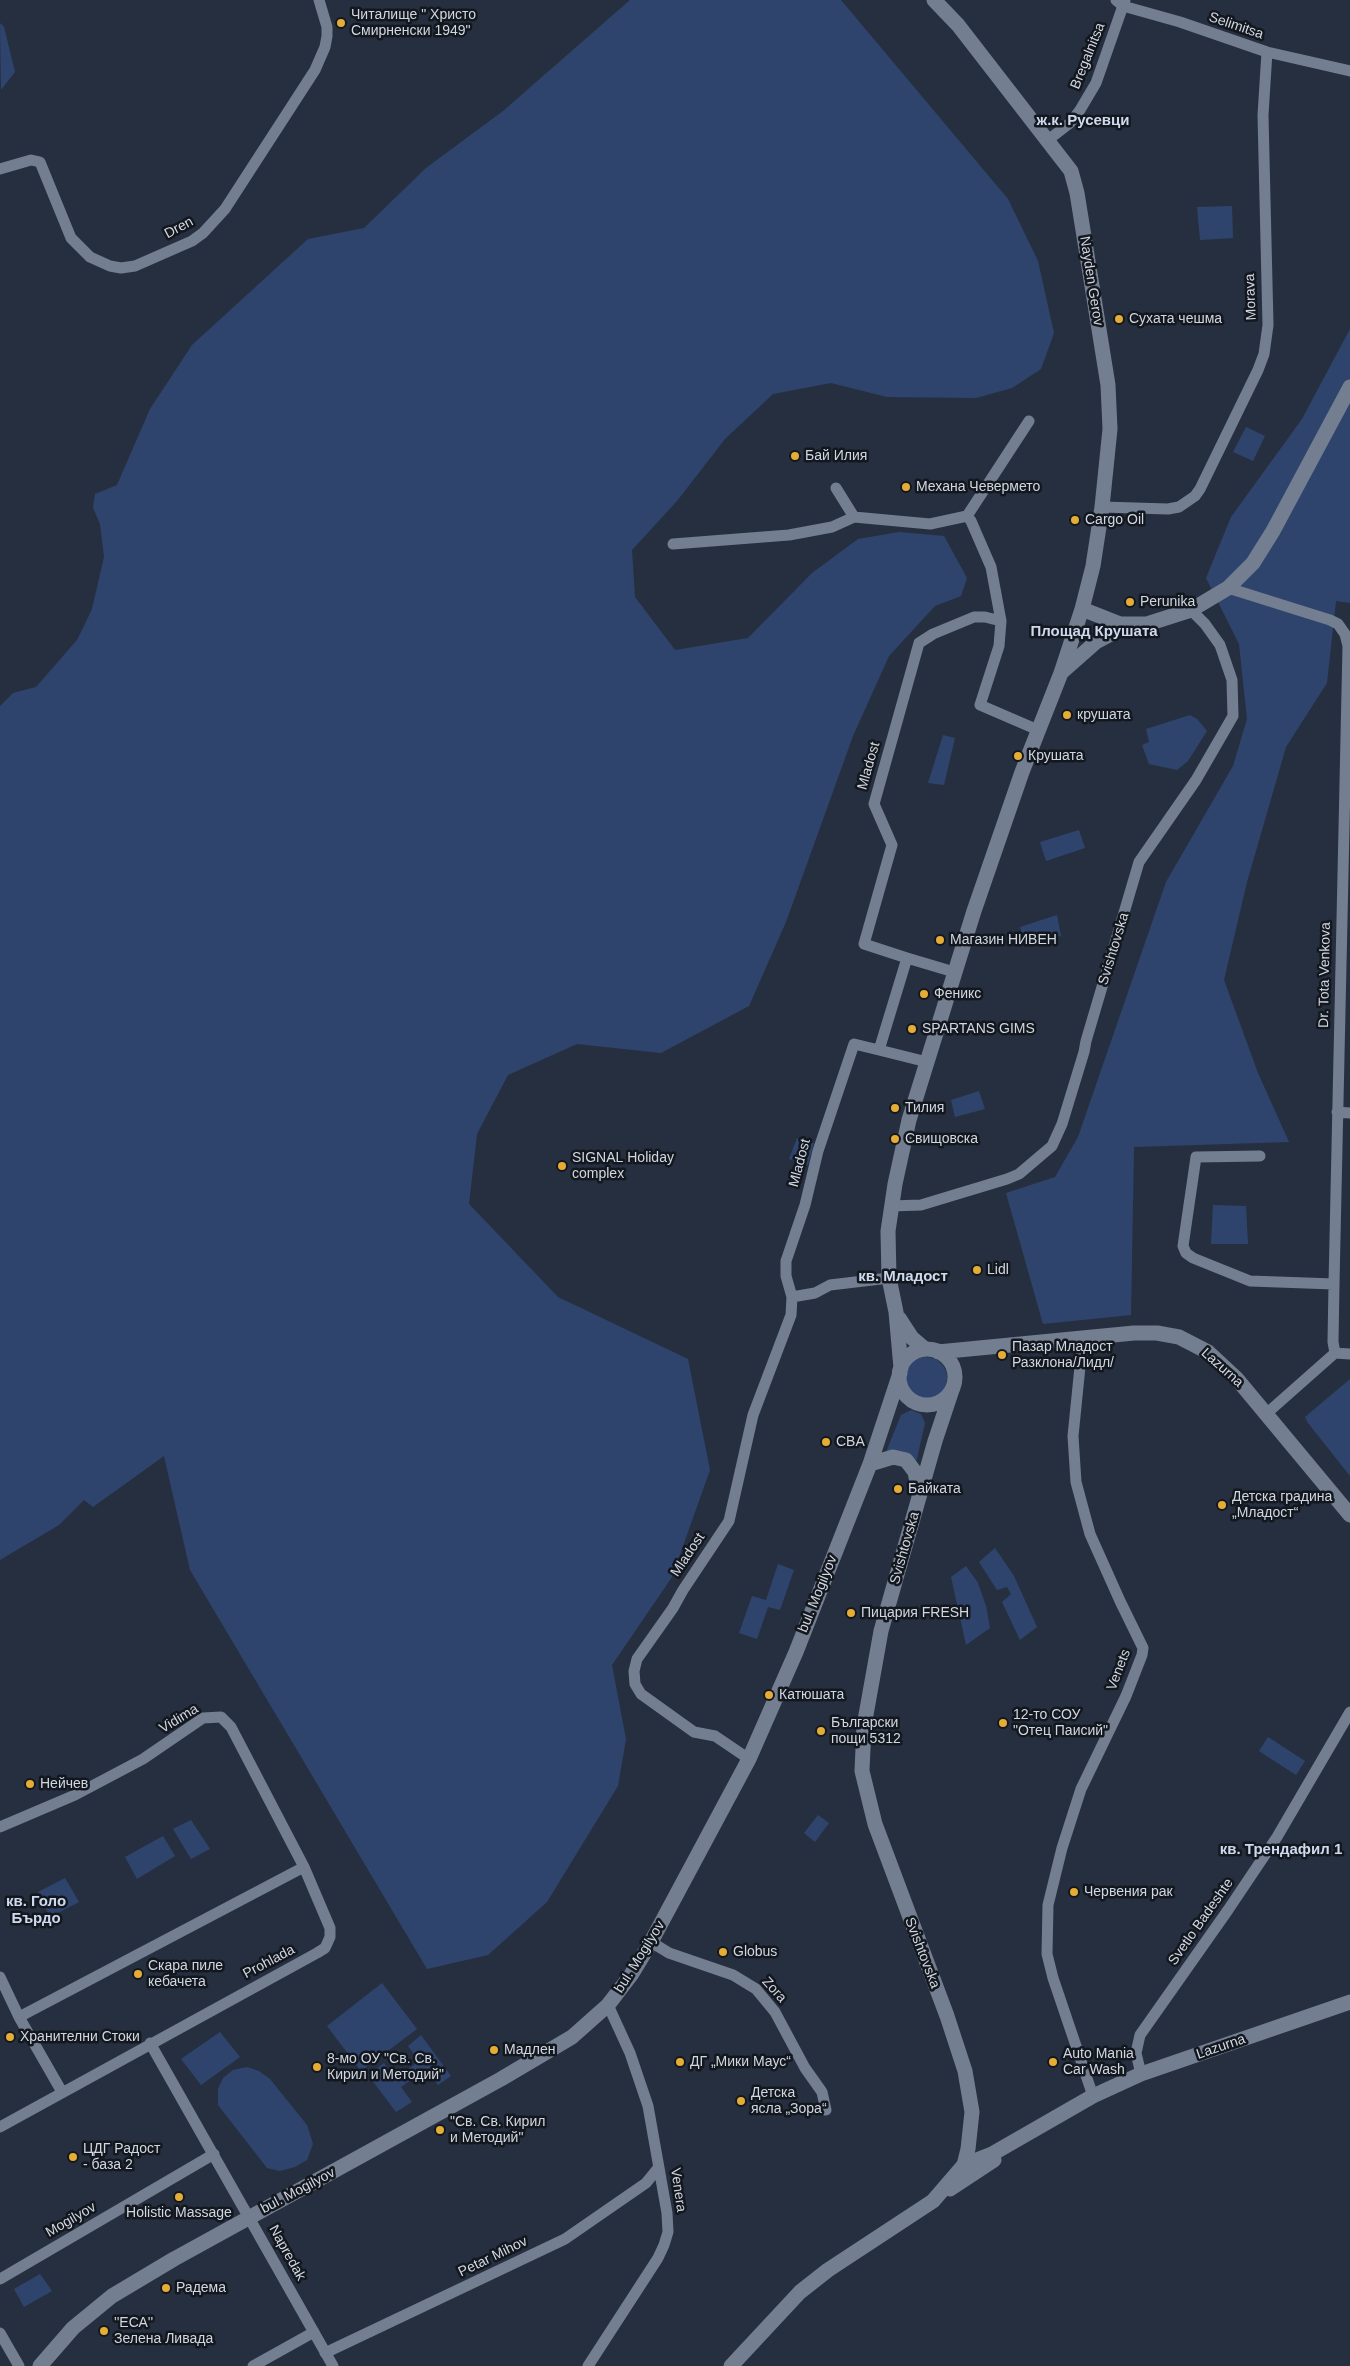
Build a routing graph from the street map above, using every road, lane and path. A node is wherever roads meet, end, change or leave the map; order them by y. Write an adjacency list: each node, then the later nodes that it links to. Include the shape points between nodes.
1 (319, 0): 7 (street, Dren, via 327,27 325,47 315,70 219,217 192,241 135,266 110,266 90,256 71,238 40,162 31,160)
2 (934, 0): 6 (street, Nayden Gerov)
3 (1121, 2): 4 (street, Selimitsa); 6 (street, Bregalnitsa, via 1096,83 1070,123)
4 (1267, 52): 5 (street, Selimitsa); 11 (street, Morava, via 1263,115 1268,325 1264,354 1200,489 1188,501 1168,509)
5 (1350, 71)
6 (1048, 140): 11 (street, Nayden Gerov, via 1075,181 1108,384 1110,429)
7 (0, 169)
8 (1350, 387): 15 (street, via 1274,531 1253,563)
9 (1029, 420): 12 (street)
10 (836, 488): 13 (street)
11 (1102, 508): 16 (street, Nayden Gerov)
12 (967, 516): 13 (street, via 930,524); 18 (street, via 991,567)
13 (854, 517): 14 (street, via 832,527 789,535)
14 (672, 544)
15 (1228, 588): 17 (street); 21 (street, Dr. Tota Venkova, via 1338,624 1348,646)
16 (1082, 609): 19 (street); 20 (street)
17 (1191, 610): 19 (street, via 1147,624); 30 (street, Svishtovska, via 1220,645 1232,680 1233,716 1196,780 1139,862 1062,1124 1052,1146 1019,1174 1007,1179 921,1205)
18 (1001, 621): 22 (street, via 999,646 980,705); 23 (street, Mladost, via 974,617 920,643 874,804 892,845 864,944)
19 (1126, 626): 20 (street, via 1096,642)
20 (1061, 673): 22 (street)
21 (1349, 689): 27 (street, Dr. Tota Venkova)
22 (1038, 730): 24 (street)
23 (907, 958): 24 (street); 25 (street)
24 (954, 972): 26 (street)
25 (879, 1050): 26 (street); 33 (street, Mladost, via 854,1044 786,1261)
26 (926, 1062): 30 (street)
27 (1337, 1112): 28 (street); 32 (street, Dr. Tota Venkova)
28 (1350, 1113)
29 (1260, 1156): 32 (street, via 1196,1157 1183,1246 1186,1253 1250,1281)
30 (892, 1206): 31 (street, via 888,1231)
31 (889, 1278): 33 (street, via 830,1285 815,1293); 34 (street)
32 (1334, 1284): 38 (street, Dr. Tota Venkova)
33 (792, 1297): 50 (street, Mladost, via 791,1315 753,1415 729,1521 637,1659 634,1671 634,1684 641,1694 694,1732 715,1736)
34 (896, 1312): 37 (street, via 912,1338); 40 (street)
35 (1083, 1337): 36 (street, Lazurna); 43 (street, Lazurna, via 1134,1333 1179,1337 1208,1352 1221,1363); 61 (street, Venets, via 1073,1436 1076,1482 1090,1534 1143,1648 1126,1696 1081,1789 1048,1905 1046,1947 1053,1978)
36 (979, 1349): 37 (street, Lazurna); 41 (street, via 961,1362)
37 (931, 1350): 40 (street, via 912,1354); 41 (street, via 951,1362)
38 (1335, 1353): 39 (street); 43 (street)
39 (1350, 1354)
40 (900, 1370): 42 (street, via 902,1390); 44 (street, bul. Mogilyov)
41 (954, 1383): 42 (street, via 940,1402); 45 (street, Svishtovska)
42 (920, 1403): 44 (street, bul. Mogilyov, via 895,1412); 45 (street, Svishtovska, via 932,1423)
43 (1266, 1414): 48 (street, Lazurna)
44 (883, 1427): 46 (street, bul. Mogilyov)
45 (935, 1441): 47 (street, Svishtovska)
46 (870, 1464): 47 (street, via 893,1457 906,1460 915,1472); 50 (street, bul. Mogilyov)
47 (920, 1496): 66 (street, Svishtovska, via 881,1631 864,1726 862,1771 875,1824 965,2071 972,2128)
48 (1350, 1515)
49 (1350, 1712): 59 (street, Svetlo Badeshte, via 1276,1837 1140,2035 1136,2053)
50 (749, 1759): 53 (street, bul. Mogilyov)
51 (0, 1827): 52 (street, Vidima, via 75,1795 143,1760 203,1718 215,1716 221,1717 231,1727)
52 (304, 1867): 57 (street); 58 (street, Prohlada, via 330,1928 330,1941 325,1948)
53 (651, 1942): 56 (street, bul. Mogilyov); 62 (street, Zora, via 669,1953 733,1975 756,1989 775,2012 822,2092)
54 (0, 1977): 57 (street)
55 (1350, 2002): 59 (street, Lazurna)
56 (608, 2005): 67 (street, Venera, via 630,2053 648,2106); 69 (street, bul. Mogilyov, via 572,2037 502,2080)
57 (20, 2017): 60 (street)
58 (150, 2043): 60 (street, Prohlada); 65 (street, Napredak)
59 (1142, 2074): 61 (street, Lazurna)
60 (62, 2092): 64 (street, Prohlada)
61 (1093, 2096): 63 (street, Lazurna)
62 (826, 2110)
63 (1051, 2122): 66 (street, via 992,2154); 68 (street)
64 (0, 2127)
65 (214, 2154): 69 (street, Napredak); 70 (street, Mogilyov)
66 (964, 2164): 68 (street, Svishtovska)
67 (660, 2167): 73 (street, Petar Mihov, via 646,2182 565,2239); 78 (street, Venera, via 668,2232 658,2258)
68 (933, 2201): 79 (street, Svishtovska, via 800,2292)
69 (250, 2218): 71 (street, Napredak); 75 (street, bul. Mogilyov, via 112,2296 73,2328)
70 (0, 2279)
71 (314, 2332): 73 (street, Napredak); 76 (street)
72 (0, 2333): 74 (street)
73 (325, 2353): 77 (street, Napredak)
74 (19, 2366)
75 (40, 2366)
76 (253, 2366)
77 (333, 2366)
78 (588, 2366)
79 (731, 2366)

